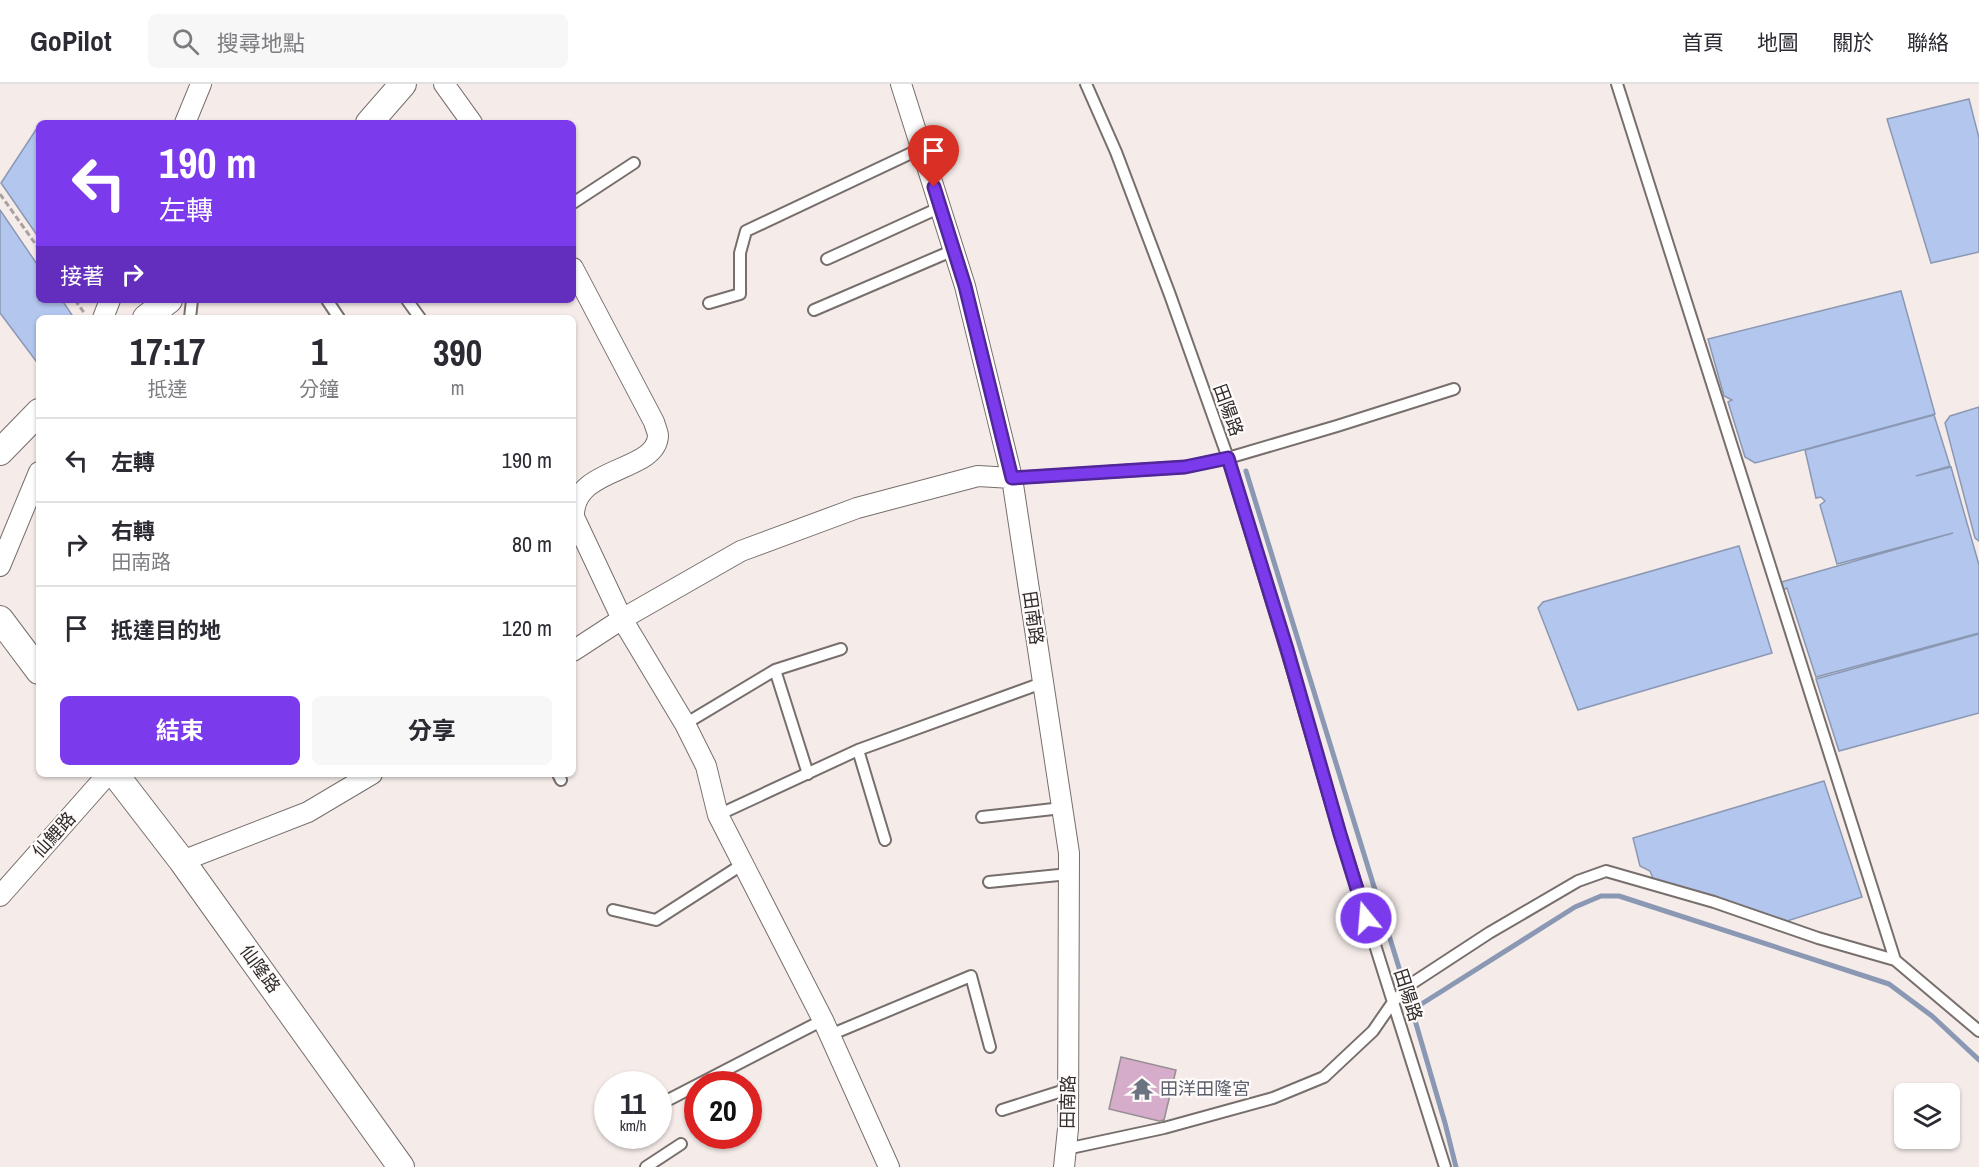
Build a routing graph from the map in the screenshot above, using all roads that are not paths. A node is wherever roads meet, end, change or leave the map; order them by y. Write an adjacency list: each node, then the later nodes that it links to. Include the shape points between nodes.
1 (201, 84): 7 (street)
2 (403, 84): 8 (street)
3 (444, 84): 9 (street)
4 (901, 84): 10 (street, 田南路)
5 (1086, 84): 24 (lane, 田陽路, via 1116,152)
6 (1617, 84): 53 (lane)
7 (185, 120)
8 (372, 120)
9 (470, 120)
10 (922, 148): 13 (street, 田南路); 18 (lane, via 746,231 740,253 740,294)
11 (634, 163): 12 (lane)
12 (576, 201)
13 (941, 207): 14 (street, 田南路); 15 (lane)
14 (954, 250): 19 (lane); 25 (street, 田南路)
15 (826, 260)
16 (576, 274): 27 (street, via 658,436 654,447 643,457 588,485)
17 (165, 303): 20 (street)
18 (709, 303)
19 (814, 310)
20 (150, 315)
21 (1454, 389): 24 (lane)
22 (36, 415): 23 (street)
23 (2, 445)
24 (1228, 458): 25 (lane, via 1185,467); 54 (lane, 田陽路, via 1340,834)
25 (1012, 478): 31 (street, via 978,476 857,508 741,551); 36 (street, 田南路)
26 (36, 479): 29 (street)
27 (576, 499)
28 (576, 521): 31 (street)
29 (0, 566)
30 (0, 619): 34 (street)
31 (622, 619): 32 (street); 37 (street)
32 (576, 649)
33 (841, 649): 35 (lane)
34 (36, 667)
35 (775, 670): 37 (lane); 39 (lane)
36 (1042, 683): 38 (lane); 43 (street, 田南路)
37 (685, 724): 44 (street, via 706,766)
38 (858, 750): 39 (lane); 46 (lane)
39 (808, 774): 44 (lane)
40 (105, 777): 51 (street, 仙鯉路)
41 (117, 777): 47 (street, 仙隆路)
42 (367, 777): 47 (street, via 308,812)
43 (1062, 808): 45 (lane); 49 (street, 田南路)
44 (718, 815): 48 (street)
45 (982, 817)
46 (885, 840)
47 (182, 861): 63 (street, 仙隆路)
48 (743, 864): 52 (lane, via 656,920); 55 (street)
49 (1069, 874): 50 (lane); 58 (street, 田南路)
50 (989, 882)
51 (0, 896)
52 (613, 910)
53 (1895, 960): 54 (lane, via 1606,871 1578,880 1489,933 1411,984); 56 (lane)
54 (1396, 1000): 62 (lane, via 1373,1031 1324,1077 1273,1098); 66 (lane, 田陽路)
55 (826, 1027): 57 (lane, via 971,976); 59 (lane); 65 (street)
56 (1979, 1031)
57 (990, 1047)
58 (1068, 1089): 60 (lane); 62 (street, 田南路)
59 (672, 1098)
60 (1002, 1110)
61 (681, 1144): 64 (lane)
62 (1065, 1158)
63 (401, 1167)
64 (646, 1167)
65 (889, 1167)
66 (1445, 1167)

